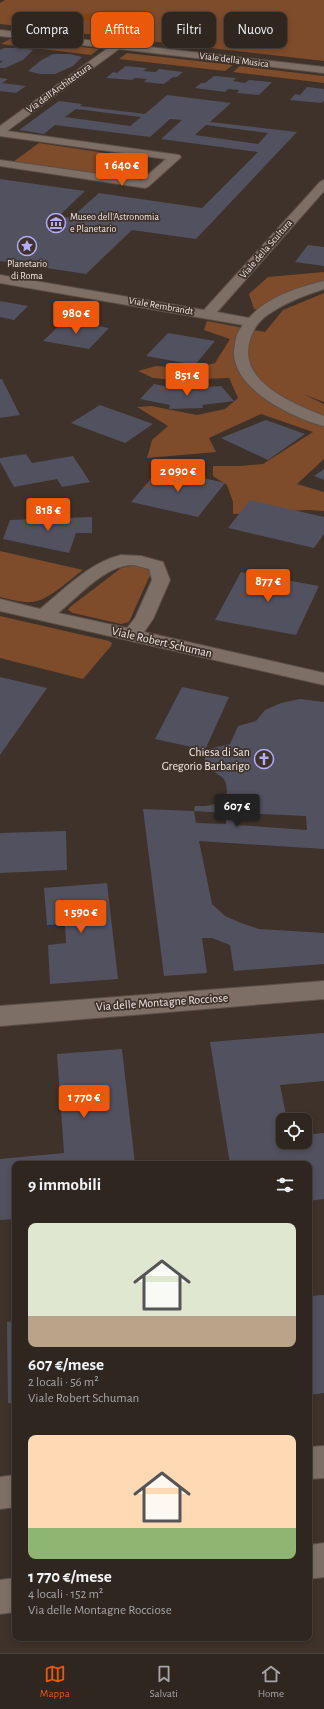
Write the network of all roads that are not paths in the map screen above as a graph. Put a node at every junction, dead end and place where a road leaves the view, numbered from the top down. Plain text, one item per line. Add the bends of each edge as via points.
1 (0, 33) edge
2 (91, 43) edge
3 (114, 48) edge
4 (134, 48) edge
5 (324, 70) edge
6 (0, 132) edge
7 (138, 152) junction
8 (0, 163) edge
9 (108, 178) junction
10 (324, 184) edge
11 (0, 279) edge
12 (324, 285) edge
13 (208, 314) junction
14 (250, 322) junction
15 (324, 421) edge
16 (0, 605) edge
17 (44, 615) junction
18 (132, 636) junction
19 (324, 679) edge
20 (324, 990) edge
21 (0, 1016) edge
22 (324, 1462) edge
23 (312, 1463) edge
24 (12, 1491) edge
25 (0, 1493) edge
26 (324, 1560) edge
27 (312, 1562) edge
28 (12, 1595) edge
29 (0, 1597) edge

1 - 2 street, Viale della Musica
3 - 6 street, Via dell'Architettura
4 - 5 street, Viale della Musica
6 - 7 street
7 - 9 street
7 - 9 street via 175,157 145,184
8 - 9 street
10 - 13 street, Viale della Scultura
11 - 13 street, Viale Rembrandt
12 - 14 street via 281,300 262,311
13 - 14 street, Viale Rembrandt
14 - 15 street via 241,340 239,354 246,374 281,402
16 - 17 street, Viale Robert Schuman
17 - 18 street, Viale Robert Schuman
17 - 18 street via 109,564 119,560 145,561 156,566 161,580 144,619
18 - 19 street, Viale Robert Schuman
20 - 21 street, Via delle Montagne Rocciose
22 - 23 street
24 - 25 street
26 - 27 street
28 - 29 street

